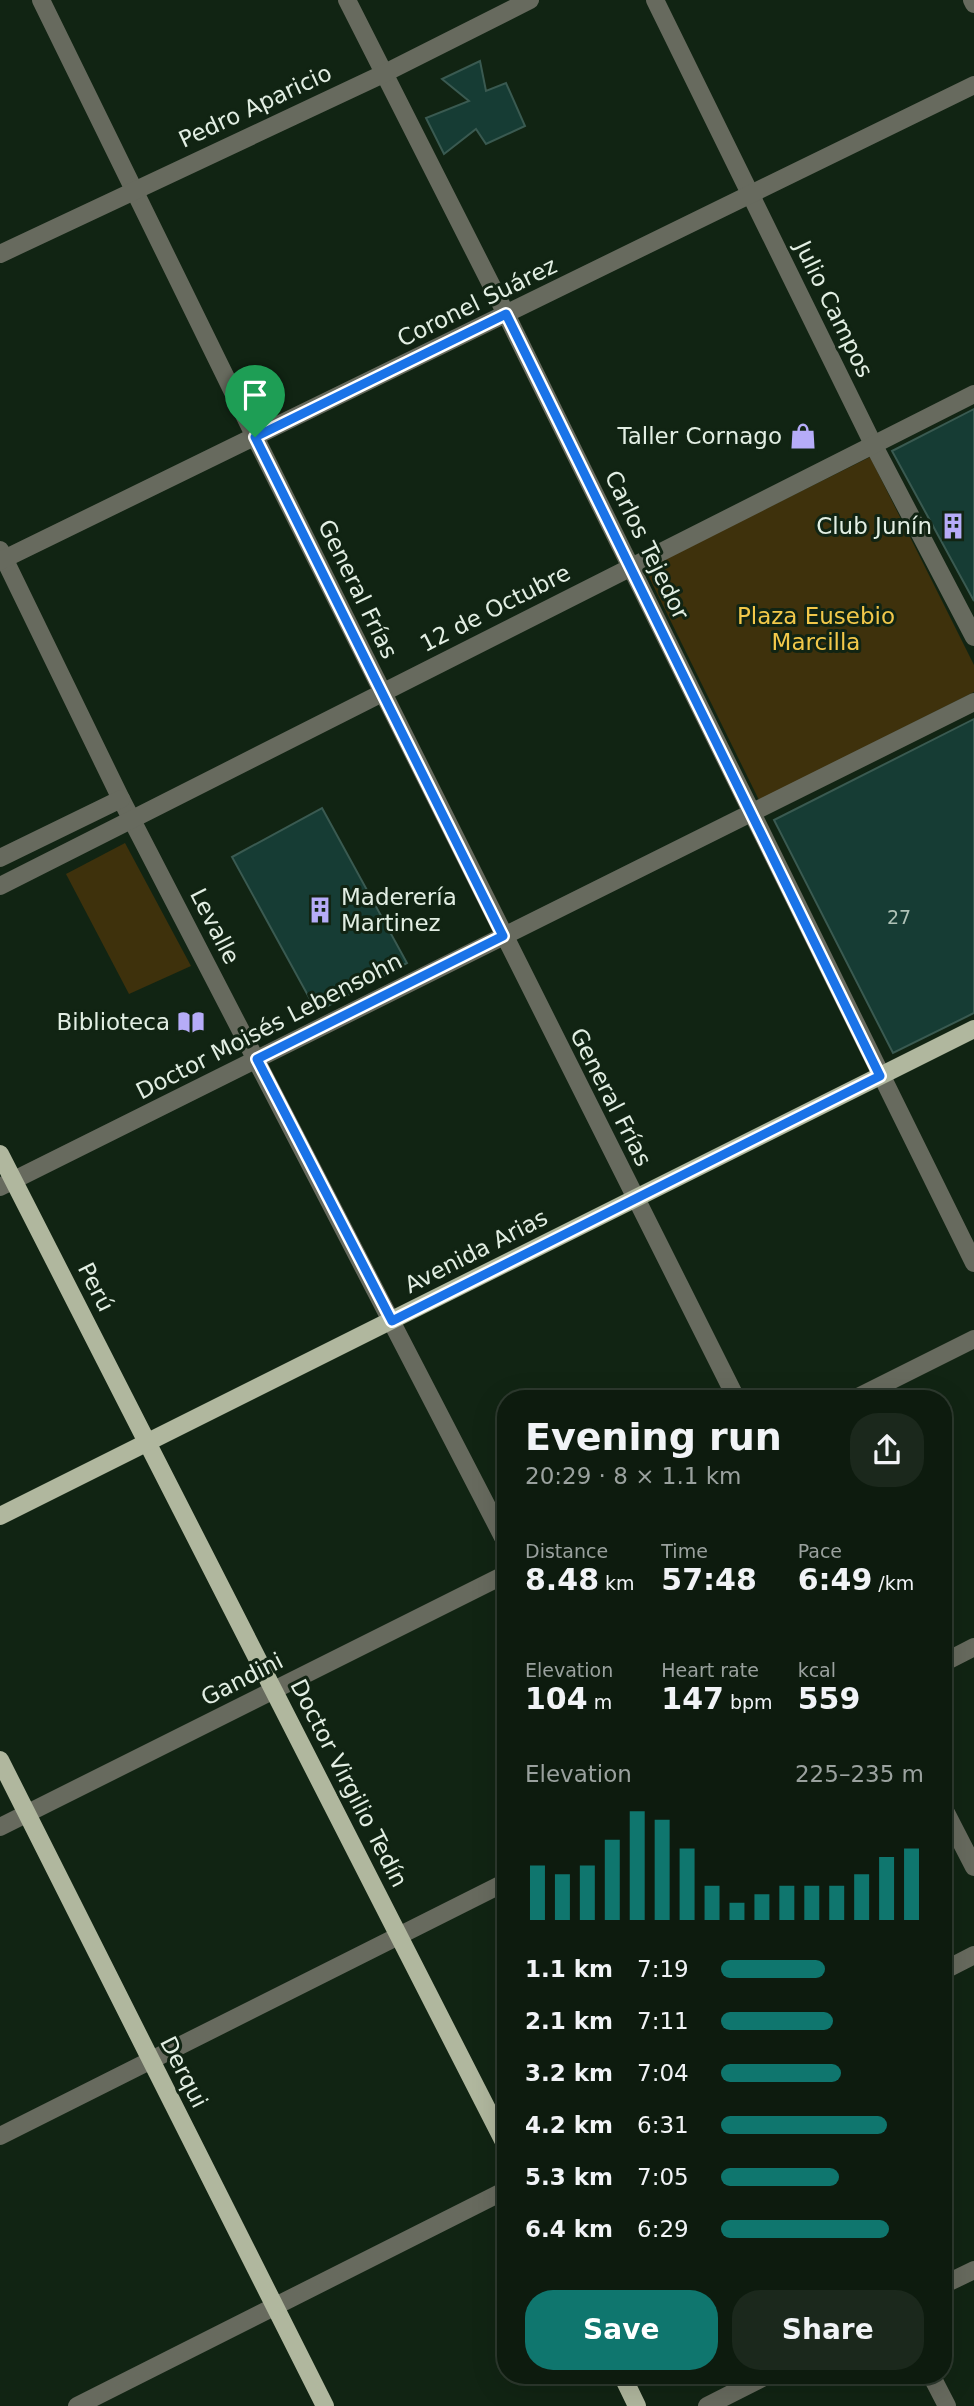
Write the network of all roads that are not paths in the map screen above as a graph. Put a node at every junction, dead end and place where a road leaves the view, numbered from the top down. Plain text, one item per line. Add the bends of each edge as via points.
1 (41, 0) edge
2 (346, 0) edge
3 (530, 0) edge
4 (654, 0) edge
5 (383, 74) junction
6 (974, 85) edge
7 (134, 190) junction
8 (751, 195) junction
9 (0, 254) edge
10 (506, 314) junction
11 (974, 394) edge
12 (255, 437) junction
13 (873, 444) junction
14 (1, 557) edge
15 (630, 567) junction
16 (974, 637) edge
17 (383, 693) junction
18 (974, 702) edge
19 (121, 799) junction
20 (750, 812) junction
21 (132, 820) junction
22 (0, 858) edge
23 (0, 886) edge
24 (503, 936) junction
25 (974, 1029) edge
26 (257, 1059) junction
27 (880, 1076) junction
28 (0, 1154) edge
29 (7, 1184) edge
30 (635, 1199) junction
31 (974, 1263) edge
32 (392, 1321) junction
33 (974, 1339) edge
34 (732, 1390) edge
35 (872, 1390) edge
36 (149, 1442) junction
37 (0, 1516) edge
38 (497, 1525) edge
39 (497, 1578) edge
40 (974, 1647) edge
41 (952, 1658) edge
42 (275, 1689) junction
43 (0, 1760) edge
44 (27, 1814) junction
45 (952, 1824) edge
46 (0, 1827) edge
47 (974, 1867) edge
48 (497, 1887) edge
49 (399, 1936) junction
50 (974, 1955) edge
51 (952, 1966) edge
52 (151, 2060) junction
53 (497, 2128) edge
54 (0, 2136) edge
55 (497, 2195) edge
56 (974, 2270) edge
57 (952, 2281) edge
58 (275, 2306) junction
59 (626, 2384) edge
60 (750, 2384) edge
61 (936, 2384) edge
62 (96, 2402) edge
63 (77, 2406) edge
64 (325, 2406) edge
65 (637, 2406) edge
66 (707, 2406) edge
67 (947, 2406) edge

1 - 7 street, General Frías
2 - 5 street, Carlos Tejedor
3 - 5 street, Pedro Aparicio
4 - 8 street, Julio Campos
5 - 7 street, Pedro Aparicio
5 - 10 street, Carlos Tejedor
6 - 8 street, Coronel Suárez
7 - 9 street, Pedro Aparicio
7 - 12 street, General Frías
8 - 10 street, Coronel Suárez
8 - 13 street, Julio Campos
10 - 12 street, Coronel Suárez
10 - 15 street, Carlos Tejedor
11 - 13 street, 12 de Octubre
12 - 14 street, Coronel Suárez
12 - 17 street, General Frías
13 - 15 street, 12 de Octubre
13 - 16 street, Julio Campos
14 - 19 street, Levalle
15 - 17 street, 12 de Octubre
15 - 20 street, Carlos Tejedor
17 - 21 street, 12 de Octubre
17 - 24 street, General Frías
18 - 20 street, Doctor Moisés Lebensohn
19 - 21 street, Levalle
19 - 22 street
20 - 24 street, Doctor Moisés Lebensohn
20 - 27 street, Carlos Tejedor
21 - 23 street, 12 de Octubre
21 - 26 street, Levalle
24 - 26 street, Doctor Moisés Lebensohn
24 - 30 street, General Frías
25 - 27 main road, Avenida Arias
26 - 29 street, Doctor Moisés Lebensohn
26 - 32 street, Levalle
27 - 30 main road, Avenida Arias
27 - 31 street, Carlos Tejedor
28 - 29 main road, Perú
29 - 36 main road, Perú
30 - 32 main road, Avenida Arias
30 - 34 street, General Frías
32 - 36 main road, Avenida Arias
32 - 38 street, Levalle
33 - 35 street
36 - 37 main road, Avenida Arias
36 - 42 main road, Doctor Virgilio Tedín
39 - 42 street, Gandini
40 - 41 street
42 - 44 street, Gandini
42 - 49 main road, Doctor Virgilio Tedín
43 - 44 main road, Derqui
44 - 46 street, Gandini
44 - 52 main road, Derqui
45 - 47 street
48 - 49 street
49 - 52 street
49 - 53 main road, Doctor Virgilio Tedín
50 - 51 street
52 - 54 street
52 - 58 main road, Derqui
55 - 58 street
56 - 57 street
58 - 62 street
58 - 64 main road, Derqui
59 - 65 main road
60 - 66 street
61 - 67 street
62 - 63 street

